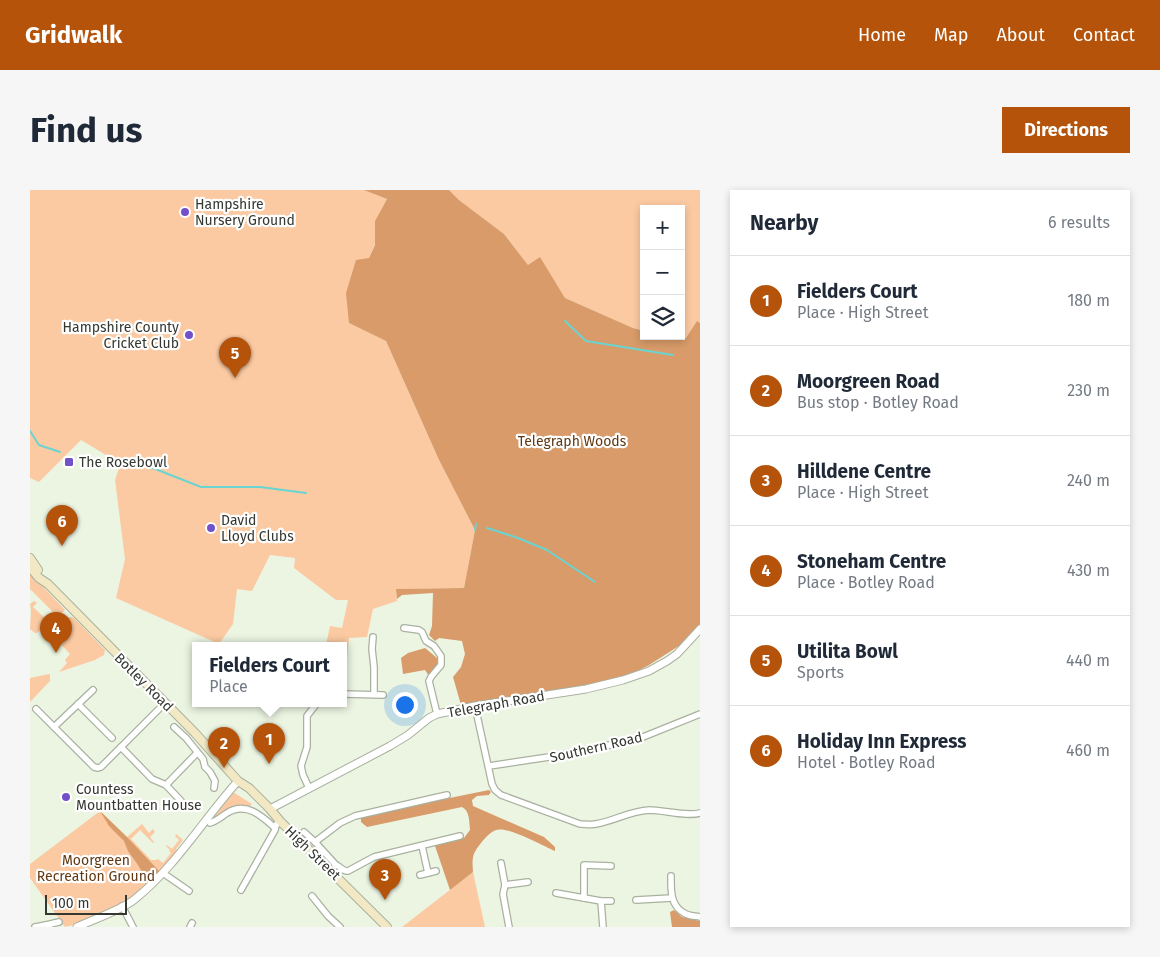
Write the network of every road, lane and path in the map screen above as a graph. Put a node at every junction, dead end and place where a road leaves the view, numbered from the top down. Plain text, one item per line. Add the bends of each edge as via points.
1 (30, 558) edge
2 (30, 567) edge
3 (48, 584) junction
4 (404, 628) dead end
5 (700, 629) edge
6 (372, 637) dead end
7 (92, 690) dead end
8 (347, 694) edge
9 (374, 694) junction
10 (383, 695) dead end
11 (165, 703) junction
12 (78, 704) junction
13 (475, 706) junction
14 (314, 707) edge
15 (36, 709) dead end
16 (437, 714) junction
17 (700, 714) edge
18 (54, 727) junction
19 (174, 727) dead end
20 (112, 738) dead end
21 (121, 747) junction
22 (197, 753) junction
23 (489, 766) junction
24 (238, 781) junction
25 (166, 785) junction
26 (214, 788) dead end
27 (309, 788) junction
28 (446, 795) dead end
29 (181, 800) dead end
30 (270, 809) junction
31 (700, 813) edge
32 (210, 823) dead end
33 (278, 824) junction
34 (304, 832) dead end
35 (460, 836) dead end
36 (315, 842) junction
37 (422, 846) junction
38 (501, 862) dead end
39 (611, 866) dead end
40 (333, 867) junction
41 (436, 871) dead end
42 (163, 873) junction
43 (428, 873) junction
44 (420, 875) dead end
45 (671, 876) dead end
46 (528, 882) dead end
47 (505, 885) junction
48 (189, 890) dead end
49 (241, 890) dead end
50 (556, 893) dead end
51 (312, 896) dead end
52 (584, 898) junction
53 (672, 898) junction
54 (636, 900) dead end
55 (601, 901) junction
56 (611, 901) dead end
57 (122, 906) junction
58 (700, 917) edge
59 (59, 922) dead end
60 (48, 926) edge
61 (35, 927) edge
62 (77, 927) edge
63 (133, 927) edge
64 (340, 927) edge
65 (387, 927) edge
66 (509, 927) edge
67 (603, 927) edge

1 - 3 main road, Botley Road
2 - 3 main road, Botley Road
3 - 11 main road, Botley Road
4 - 16 street via 422,632 440,656 441,666 429,681
5 - 13 street, Telegraph Road via 677,654 639,675 586,688
6 - 9 street
7 - 12 street
8 - 9 street
9 - 10 street
11 - 21 street
11 - 24 main road, Botley Road
12 - 18 street
12 - 20 street
13 - 16 street, Telegraph Road
13 - 23 street
14 - 27 street via 307,716 307,747 301,766
15 - 18 street
16 - 27 street, Telegraph Road via 390,746
17 - 23 street, Southern Road via 625,742
18 - 21 street via 94,767 101,767
19 - 22 street
21 - 25 street via 152,779
22 - 25 street
22 - 26 street via 210,772
23 - 31 street via 492,784 498,793 580,824 596,824 643,811
24 - 30 main road, High Street
24 - 42 street
25 - 29 street
27 - 30 street, Telegraph Road
28 - 36 street via 351,817
30 - 33 main road, High Street
32 - 33 street via 241,808
33 - 40 main road, High Street
33 - 49 street
34 - 36 street
35 - 37 street
36 - 40 street
37 - 40 street via 374,857 348,871
37 - 43 street
38 - 47 street
39 - 52 street via 584,865
40 - 65 main road, High Street
41 - 43 street
42 - 48 street
42 - 57 street via 134,900
43 - 44 street
45 - 53 street
46 - 47 street
47 - 66 street via 503,894
50 - 52 street
51 - 64 street via 327,918
52 - 55 street
53 - 54 street
53 - 58 street via 684,914
55 - 56 street
55 - 67 street
57 - 62 street
57 - 63 street
59 - 60 street
60 - 61 street

